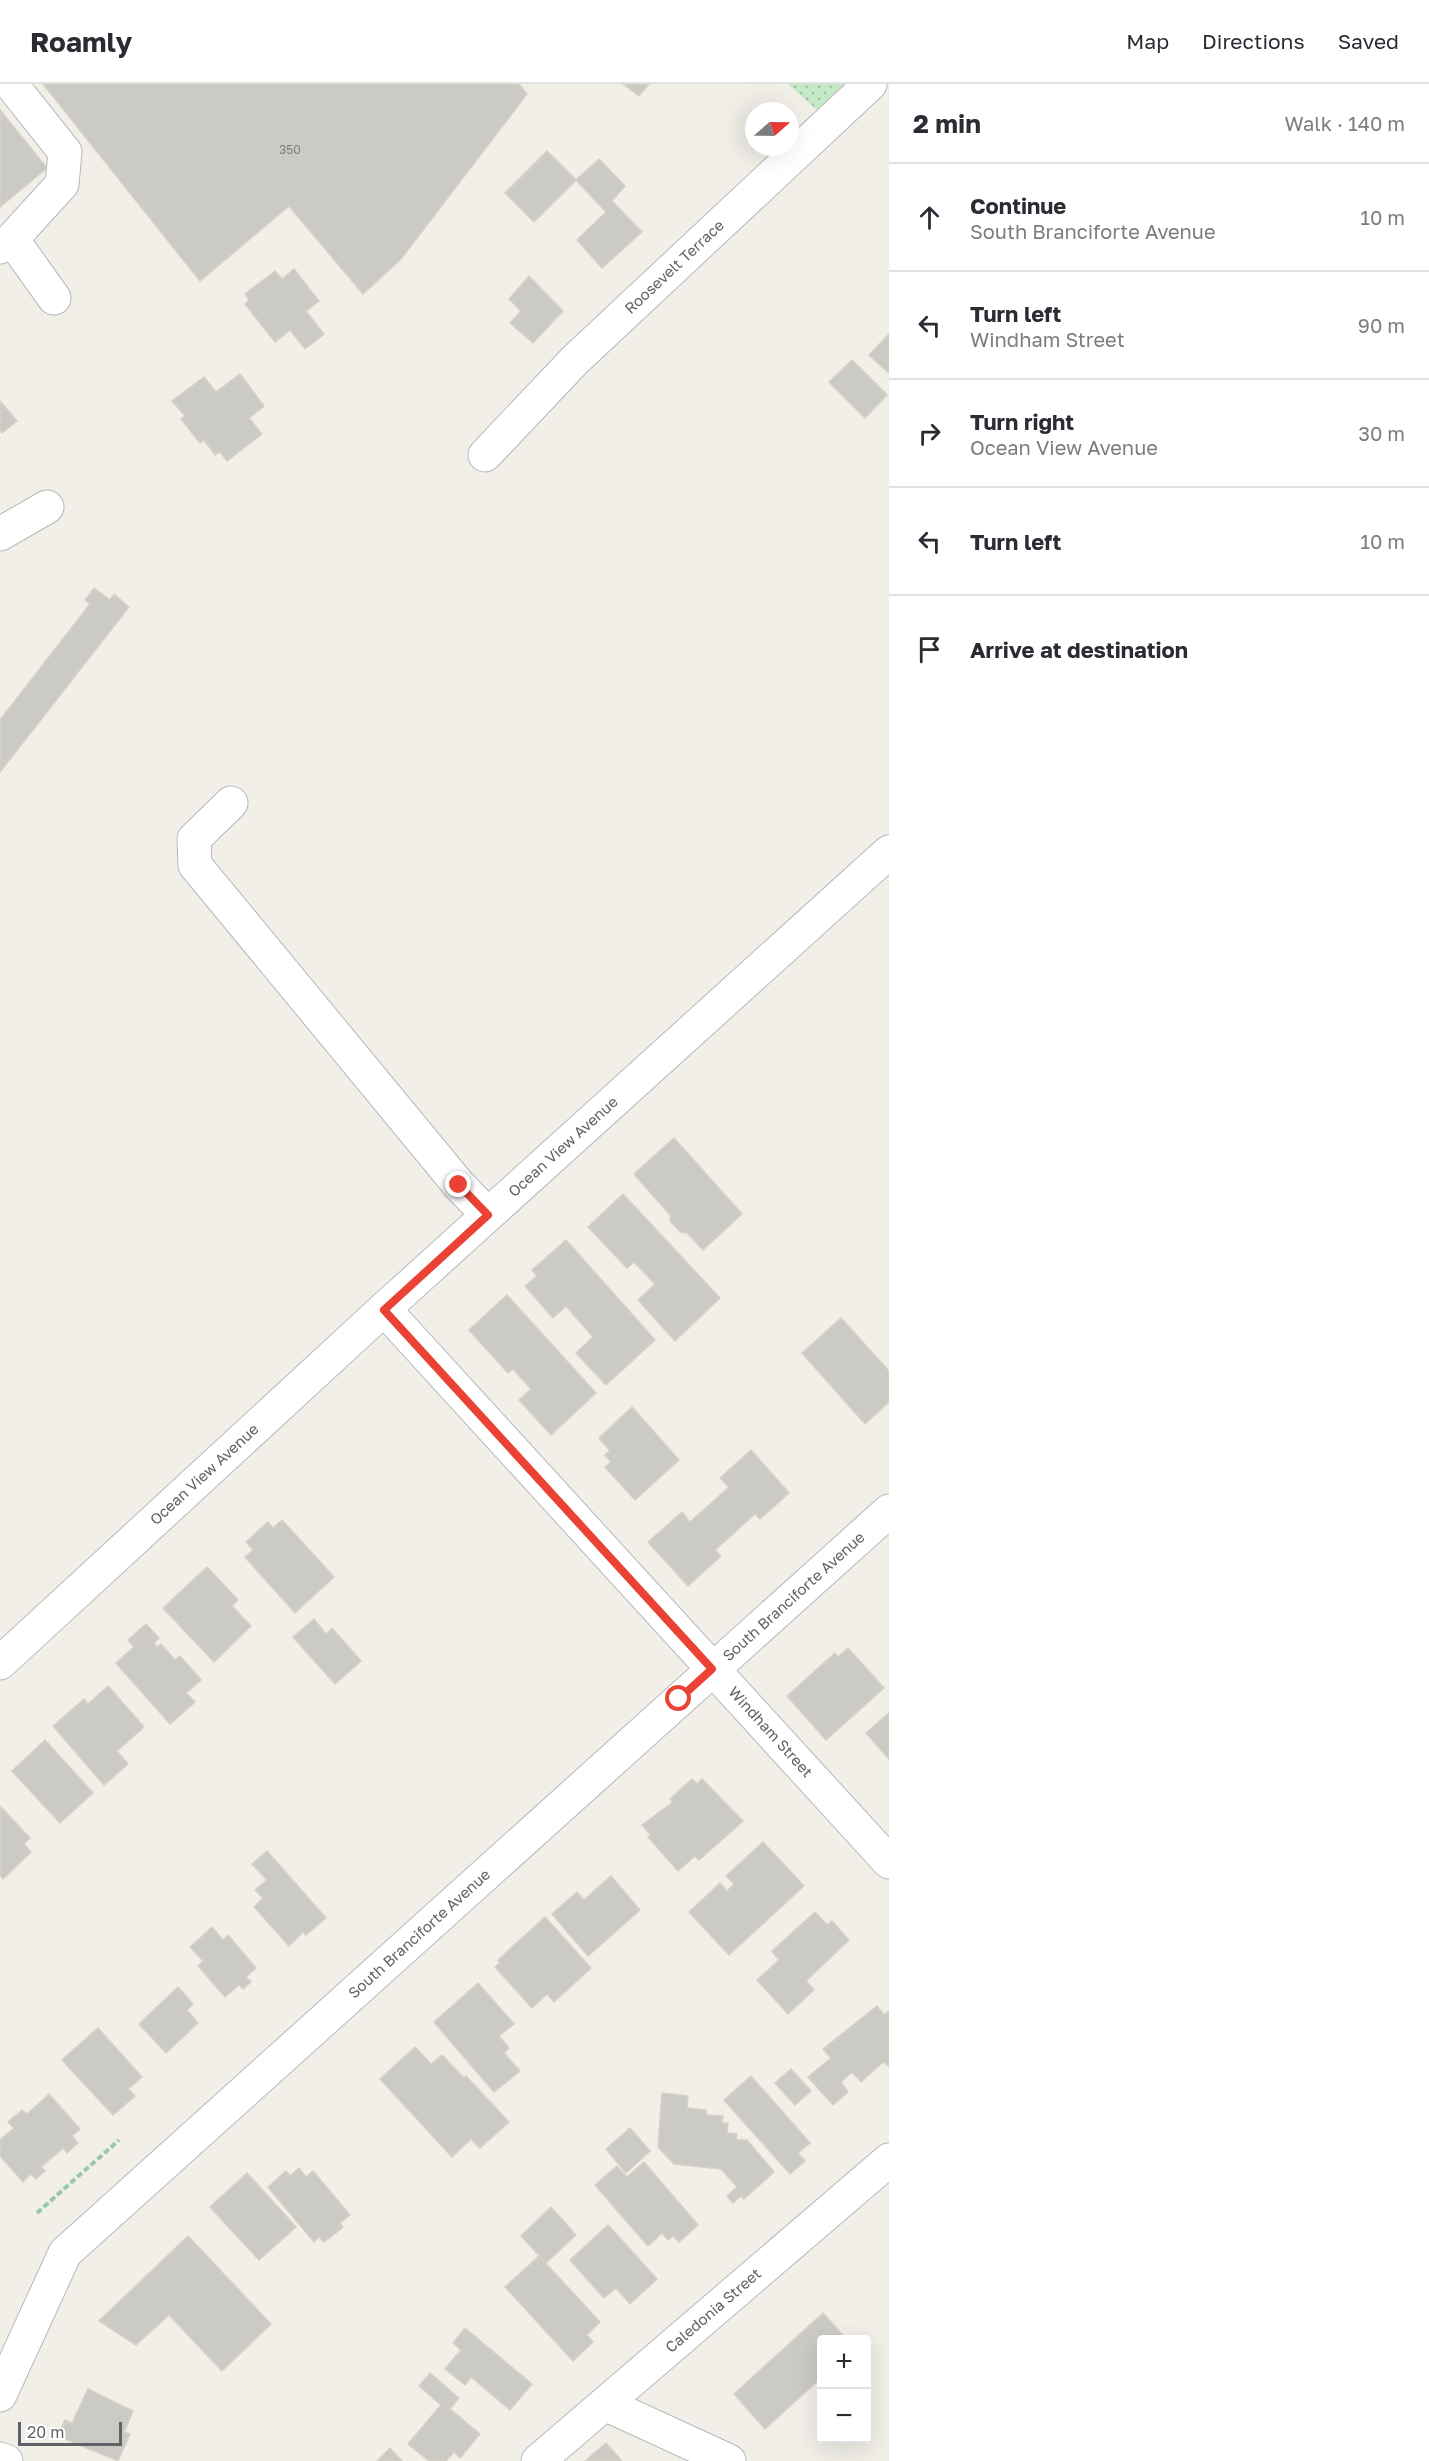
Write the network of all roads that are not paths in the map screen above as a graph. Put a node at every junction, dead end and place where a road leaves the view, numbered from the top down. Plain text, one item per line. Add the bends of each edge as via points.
1 (11, 84) edge
2 (870, 84) edge
3 (6, 243) edge
4 (54, 298) dead end
5 (485, 455) dead end
6 (47, 507) dead end
7 (0, 534) edge
8 (231, 803) dead end
9 (889, 852) edge
10 (488, 1215) junction
11 (384, 1310) junction
12 (889, 1511) edge
13 (0, 1663) edge
14 (712, 1669) junction
15 (889, 1862) edge
16 (889, 2160) edge
17 (0, 2395) edge
18 (605, 2404) junction
19 (0, 2459) edge
20 (6, 2461) edge
21 (538, 2461) edge
22 (729, 2461) edge

1 - 3 street via 65,152 62,184
2 - 5 street, Roosevelt Terrace via 583,352
3 - 4 street
6 - 7 street
8 - 10 street via 194,839 195,865
9 - 10 street, Ocean View Avenue
10 - 11 street, Ocean View Avenue
11 - 13 street, Ocean View Avenue
11 - 14 street, Windham Street
12 - 14 street, South Branciforte Avenue
14 - 15 street, Windham Street
14 - 17 street, South Branciforte Avenue via 65,2253
16 - 18 street, Caledonia Street
18 - 21 street, Caledonia Street
18 - 22 street
19 - 20 street

